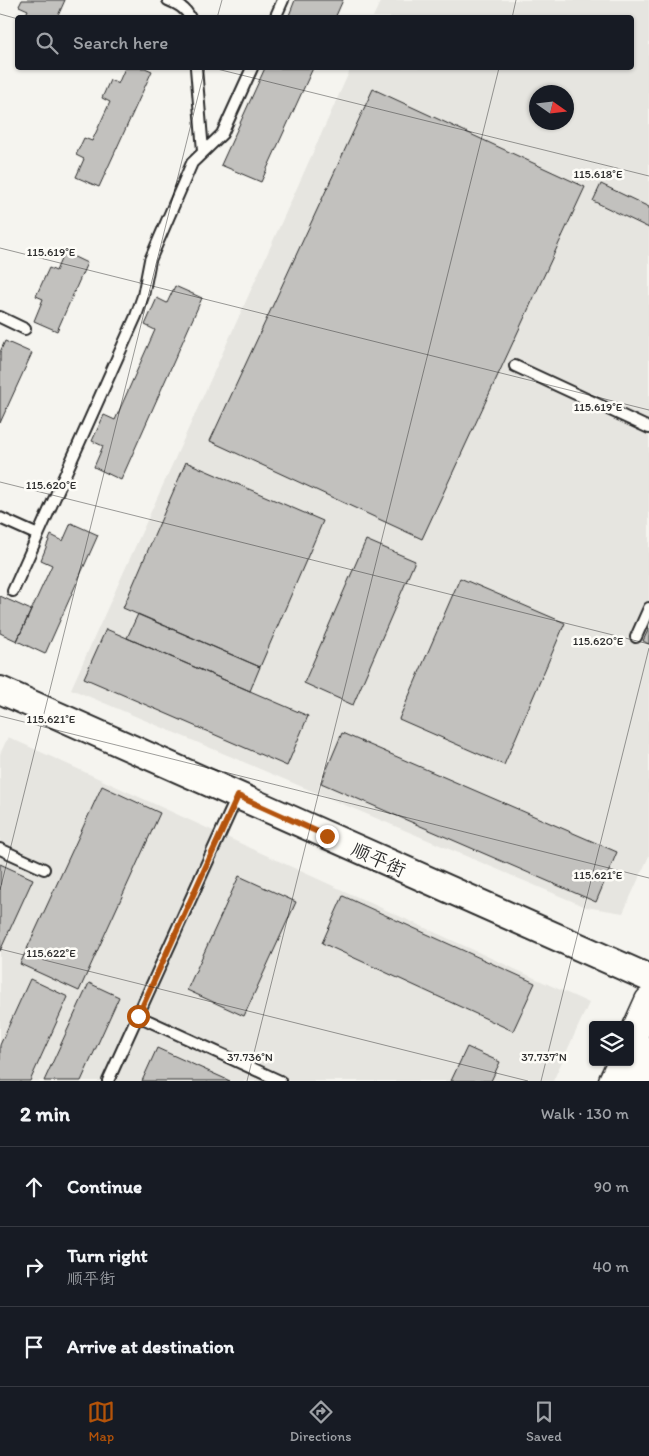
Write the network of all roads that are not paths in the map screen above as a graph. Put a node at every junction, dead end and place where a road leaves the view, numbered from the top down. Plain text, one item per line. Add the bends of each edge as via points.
1 (168, 0) edge
2 (283, 0) edge
3 (189, 15) edge
4 (276, 15) edge
5 (196, 70) edge
6 (251, 70) edge
7 (203, 152) junction
8 (0, 317) edge
9 (24, 329) dead end
10 (515, 366) dead end
11 (649, 428) edge
12 (0, 518) edge
13 (38, 535) junction
14 (12, 591) dead end
15 (649, 608) edge
16 (636, 637) dead end
17 (0, 690) edge
18 (238, 796) junction
19 (0, 849) edge
20 (44, 869) dead end
21 (649, 978) edge
22 (649, 1001) edge
23 (138, 1016) junction
24 (634, 1034) edge
25 (649, 1051) edge
26 (620, 1066) edge
27 (108, 1081) edge
28 (280, 1081) edge
29 (614, 1081) edge
30 (636, 1081) edge

1 - 3 lane
2 - 4 lane
5 - 7 lane
6 - 7 lane via 222,134
7 - 13 lane via 192,163 150,260 136,316
8 - 9 lane
10 - 11 lane
12 - 13 lane
13 - 14 lane
15 - 16 lane
17 - 18 street, 顺平街
18 - 21 street, 顺平街
18 - 23 lane
19 - 20 lane
22 - 24 main road
23 - 27 lane
23 - 28 lane
25 - 30 main road
26 - 29 main road

